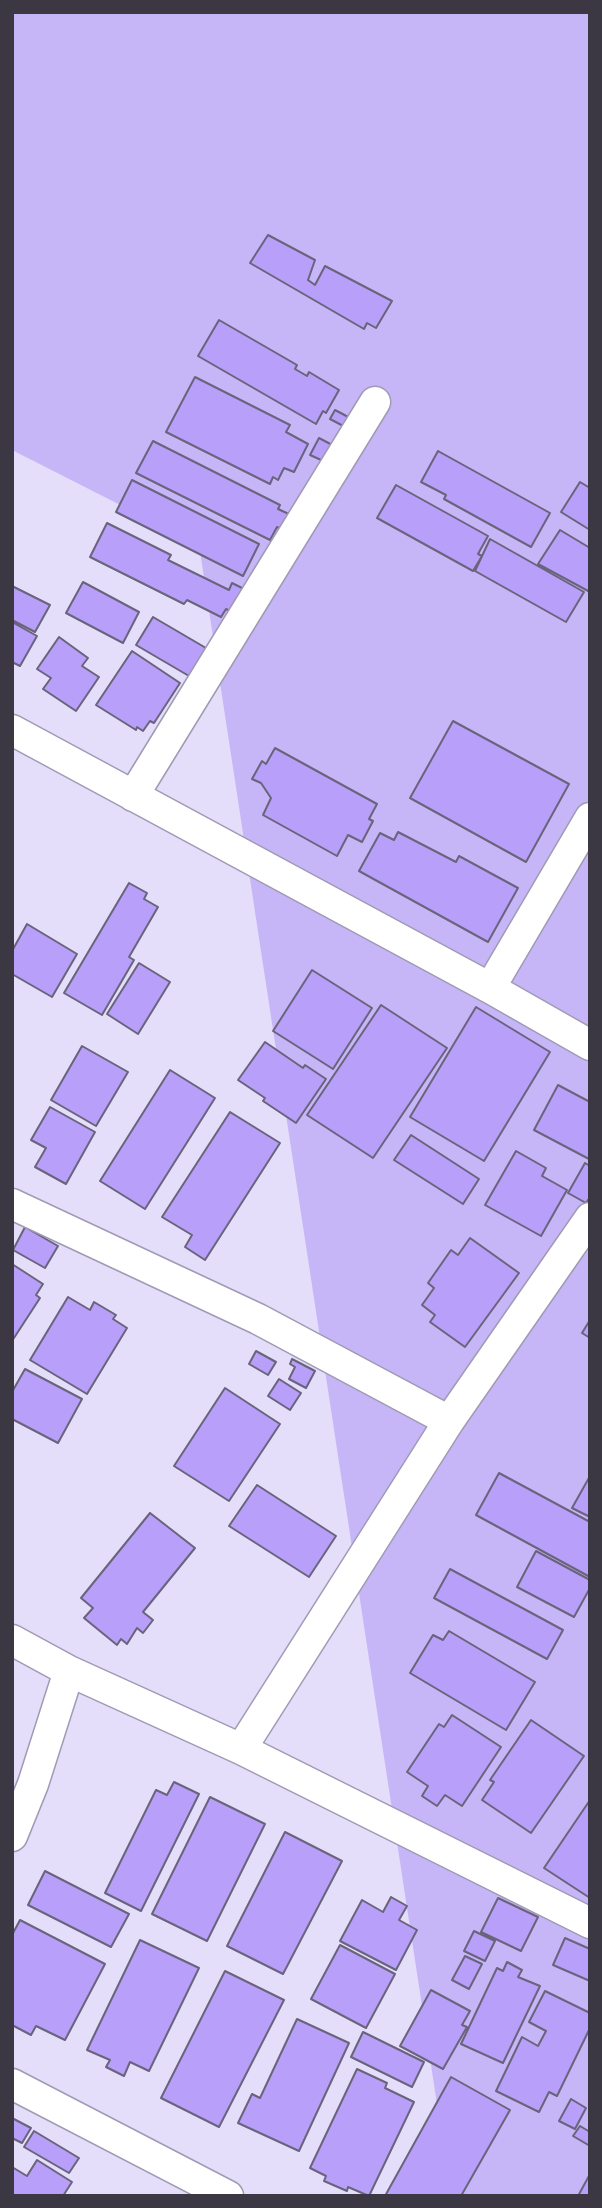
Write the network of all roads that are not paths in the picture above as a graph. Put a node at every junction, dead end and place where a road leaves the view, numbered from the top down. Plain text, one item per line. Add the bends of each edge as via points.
1 (375, 402) dead end
2 (12, 730) edge
3 (133, 796) junction
4 (590, 818) edge
5 (490, 988) junction
6 (590, 1045) edge
7 (12, 1204) edge
8 (590, 1218) edge
9 (449, 1421) junction
10 (12, 1640) edge
11 (69, 1671) junction
12 (241, 1749) junction
13 (12, 1836) edge
14 (590, 1923) edge
15 (12, 2084) edge
16 (228, 2196) edge

1 - 3 street
2 - 3 street
3 - 5 street
4 - 5 street
5 - 6 street
7 - 9 street via 258,1319
8 - 9 street
9 - 12 street
10 - 11 street
11 - 12 street
11 - 13 street
12 - 14 street
15 - 16 street

